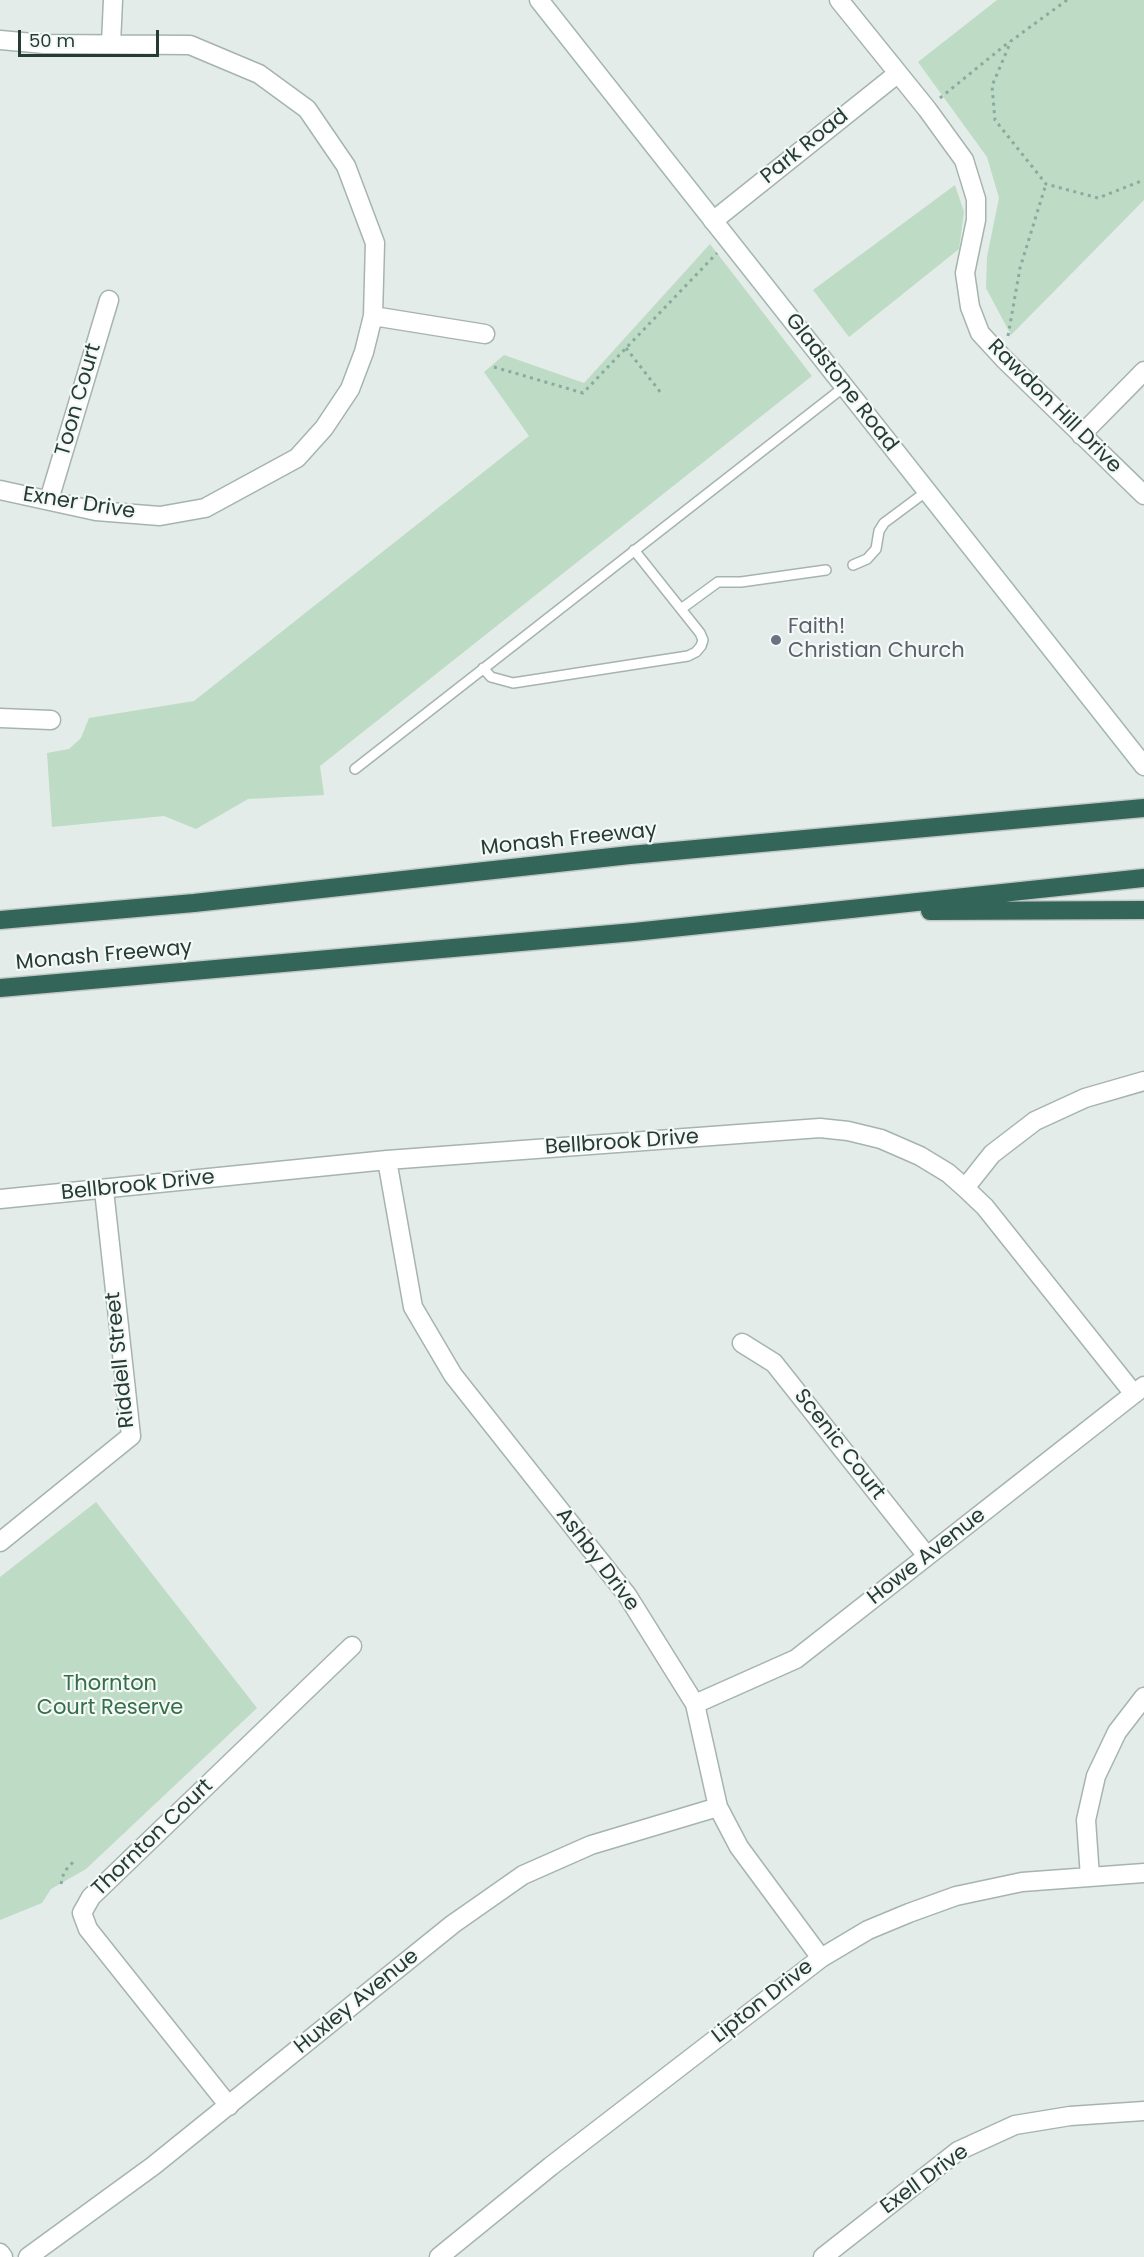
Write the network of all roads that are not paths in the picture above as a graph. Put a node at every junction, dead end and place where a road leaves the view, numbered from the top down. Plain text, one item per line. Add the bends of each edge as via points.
1 (113, 0) edge
2 (539, 0) edge
3 (839, 0) edge
4 (0, 40) edge
5 (111, 44) junction
6 (897, 74) junction
7 (713, 221) junction
8 (109, 300) dead end
9 (373, 316) junction
10 (485, 334) dead end
11 (1144, 370) edge
12 (844, 387) junction
13 (1081, 435) junction
14 (0, 490) edge
15 (927, 491) junction
16 (1144, 495) edge
17 (50, 500) junction
18 (634, 550) junction
19 (853, 565) dead end
20 (826, 570) dead end
21 (681, 609) junction
22 (483, 668) junction
23 (0, 718) edge
24 (51, 720) dead end
25 (1144, 766) edge
26 (355, 769) dead end
27 (1144, 806) edge
28 (1144, 878) edge
29 (841, 910) junction
30 (1144, 910) edge
31 (0, 920) edge
32 (0, 988) edge
33 (1144, 1081) edge
34 (387, 1160) junction
35 (965, 1188) junction
36 (104, 1190) junction
37 (0, 1199) edge
38 (742, 1342) dead end
39 (1139, 1390) edge
40 (0, 1542) edge
41 (927, 1556) junction
42 (351, 1647) dead end
43 (1144, 1697) edge
44 (695, 1704) junction
45 (718, 1807) junction
46 (1144, 1873) edge
47 (1090, 1877) junction
48 (821, 1958) junction
49 (229, 2106) junction
50 (1144, 2111) edge
51 (0, 2253) edge
52 (3, 2257) edge
53 (28, 2257) edge
54 (439, 2257) edge
55 (824, 2257) edge

1 - 5 street
2 - 7 street, Gladstone Road
3 - 6 street, Rawdon Hill Drive
4 - 5 street, Exner Drive
5 - 9 street, Exner Drive via 190,45 259,74 307,109 346,166 375,243
6 - 7 street, Park Road
6 - 13 street, Rawdon Hill Drive via 927,109 970,174 976,220 965,273 970,307 980,333
7 - 12 street, Gladstone Road
8 - 17 street, Toon Court
9 - 10 street
9 - 17 street, Exner Drive via 350,389 324,428 297,458 205,508 160,516 96,511
11 - 13 street
12 - 15 street, Gladstone Road
12 - 18 lane
13 - 16 street, Rawdon Hill Drive
14 - 17 street, Exner Drive
15 - 19 lane via 884,524 876,549 867,559
15 - 25 street, Gladstone Road
18 - 21 lane
18 - 22 lane
20 - 21 lane via 718,582
21 - 22 lane via 703,640 688,656 513,683 491,677
22 - 26 lane
23 - 24 street
27 - 31 highway, Monash Freeway
28 - 29 highway, Monash Freeway
29 - 30 highway
29 - 32 highway, Monash Freeway
33 - 35 street via 1085,1098 1035,1121 992,1154
34 - 35 street, Bellbrook Drive via 820,1128 880,1138 920,1156
34 - 36 street, Bellbrook Drive
34 - 44 street, Ashby Drive via 413,1307 453,1375 627,1595
35 - 39 street, Bellbrook Drive
36 - 37 street, Bellbrook Drive
36 - 40 street, Riddell Street via 131,1436
38 - 41 street, Scenic Court via 774,1363
39 - 41 street, Howe Avenue
41 - 44 street, Howe Avenue via 796,1659
42 - 49 street, Thornton Court via 91,1897 82,1913 88,1929
43 - 47 street via 1117,1732 1096,1776 1086,1820
44 - 45 street, Ashby Drive
45 - 48 street, Ashby Drive via 739,1847
45 - 49 street, Huxley Avenue via 591,1845 523,1875 453,1924
46 - 47 street, Lipton Drive
47 - 48 street, Lipton Drive via 1022,1882 956,1896 868,1930
48 - 54 street, Lipton Drive
49 - 53 street, Huxley Avenue
50 - 55 street, Exell Drive via 1015,2125 958,2151
51 - 52 street

